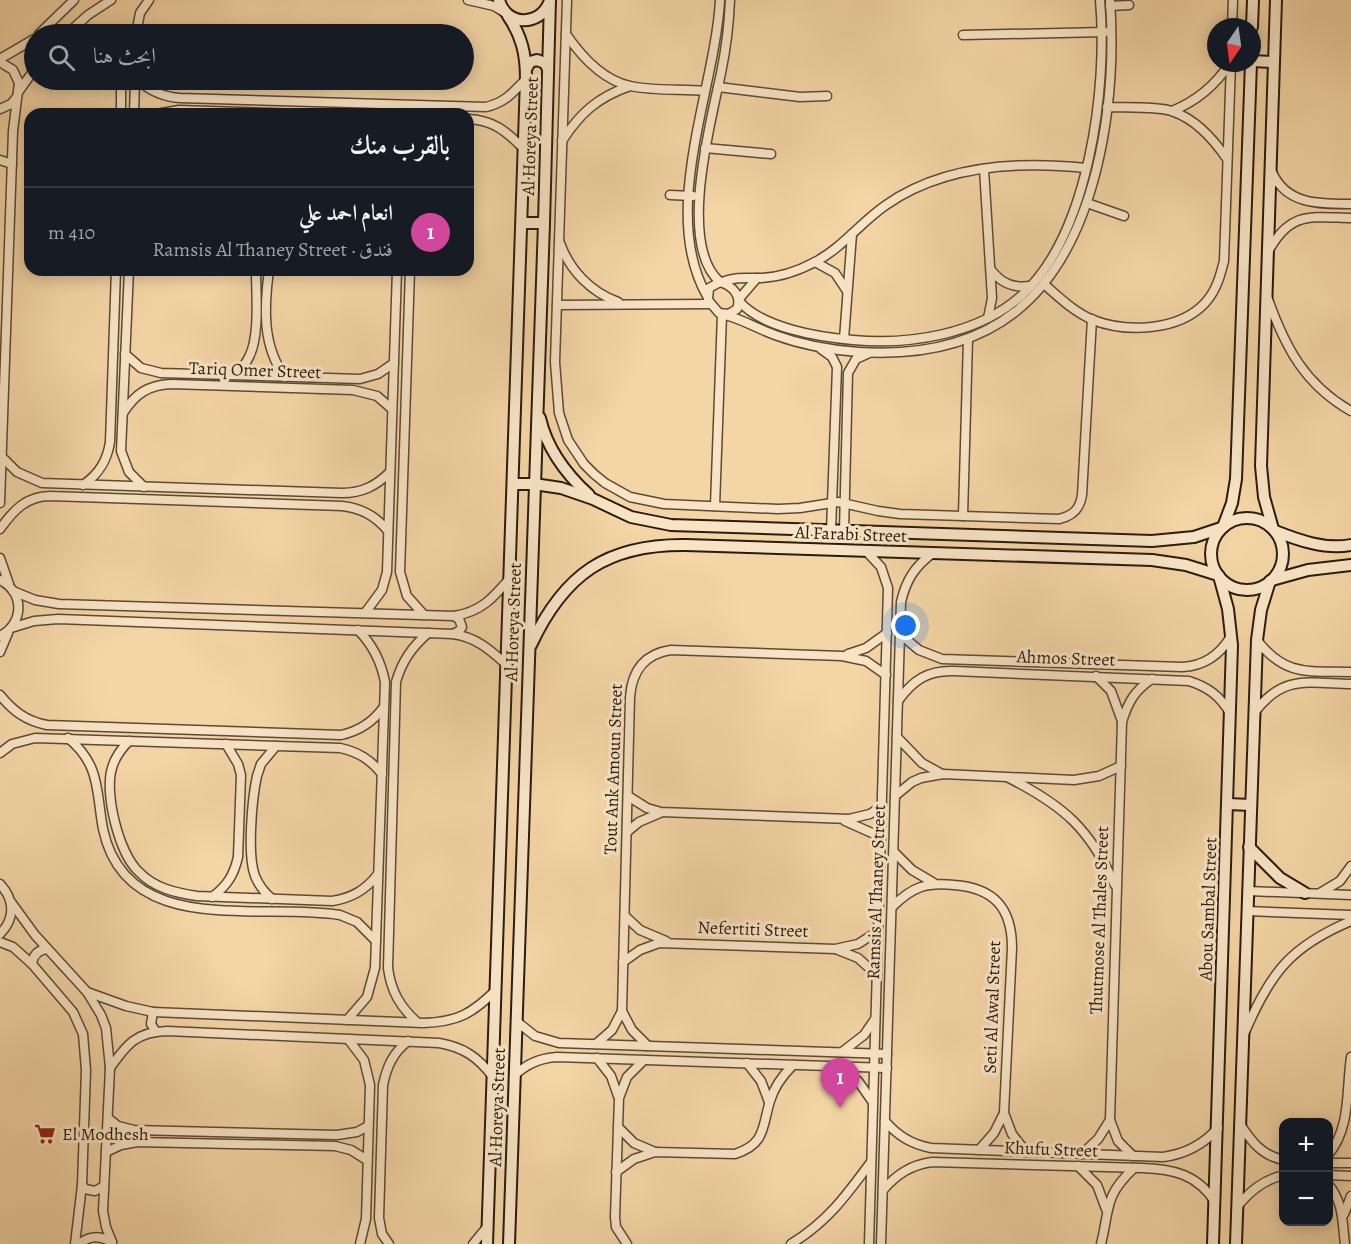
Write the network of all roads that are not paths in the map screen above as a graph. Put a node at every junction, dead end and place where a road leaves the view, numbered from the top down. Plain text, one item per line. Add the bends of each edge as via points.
1 (74, 0) edge
2 (111, 0) edge
3 (149, 0) edge
4 (468, 0) edge
5 (499, 0) edge
6 (550, 0) edge
7 (567, 0) edge
8 (720, 0) edge
9 (730, 0) edge
10 (1100, 0) edge
11 (1233, 0) edge
12 (1253, 0) edge
13 (1276, 0) edge
14 (1110, 3) edge
15 (1129, 5) dead end
16 (507, 14) junction
17 (1232, 18) edge
18 (1252, 18) edge
19 (49, 24) edge
20 (79, 24) edge
21 (138, 24) edge
22 (1101, 32) junction
23 (1111, 32) junction
24 (566, 34) junction
25 (963, 35) dead end
26 (24, 45) edge
27 (0, 61) edge
28 (1261, 62) edge
29 (1274, 62) junction
30 (548, 69) junction
31 (1224, 72) edge
32 (1230, 72) edge
33 (1251, 72) edge
34 (526, 74) junction
35 (24, 85) edge
36 (630, 86) junction
37 (718, 87) junction
38 (122, 90) edge
39 (135, 90) edge
40 (151, 90) edge
41 (705, 91) junction
42 (18, 94) junction
43 (827, 96) dead end
44 (172, 97) junction
45 (346, 103) junction
46 (474, 107) junction
47 (1107, 107) junction
48 (121, 108) edge
49 (134, 108) edge
50 (170, 108) edge
51 (346, 108) edge
52 (0, 109) edge
53 (1172, 111) junction
54 (474, 116) edge
55 (474, 119) edge
56 (561, 142) junction
57 (524, 148) junction
58 (705, 148) junction
59 (771, 154) dead end
60 (1227, 159) junction
61 (0, 160) edge
62 (12, 164) junction
63 (1270, 167) junction
64 (1086, 168) junction
65 (984, 169) junction
66 (670, 195) dead end
67 (689, 196) junction
68 (700, 196) junction
69 (1087, 203) junction
70 (1351, 204) edge
71 (1124, 216) dead end
72 (1351, 218) edge
73 (522, 223) junction
74 (544, 224) junction
75 (852, 234) junction
76 (558, 239) junction
77 (1059, 243) junction
78 (1068, 248) junction
79 (1268, 253) junction
80 (815, 262) junction
81 (991, 271) junction
82 (116, 276) edge
83 (129, 276) edge
84 (262, 276) edge
85 (262, 276) edge
86 (397, 276) edge
87 (410, 276) edge
88 (757, 278) junction
89 (721, 282) junction
90 (1045, 285) junction
91 (115, 286) junction
92 (128, 286) junction
93 (1030, 286) junction
94 (848, 291) junction
95 (1267, 294) junction
96 (709, 300) junction
97 (739, 300) junction
98 (624, 304) junction
99 (556, 305) junction
100 (396, 312) junction
101 (409, 313) junction
102 (723, 314) junction
103 (988, 318) junction
104 (1092, 319) junction
105 (255, 336) junction
106 (267, 336) junction
107 (844, 339) junction
108 (968, 339) junction
109 (909, 340) junction
110 (812, 345) junction
111 (910, 351) junction
112 (874, 352) junction
113 (125, 354) junction
114 (394, 363) junction
115 (837, 368) junction
116 (850, 368) junction
117 (161, 373) junction
118 (234, 375) junction
119 (285, 377) junction
120 (354, 379) junction
121 (161, 384) junction
122 (353, 390) junction
123 (537, 402) junction
124 (392, 409) junction
125 (1351, 411) edge
126 (123, 413) junction
127 (835, 434) junction
128 (846, 434) junction
129 (110, 442) junction
130 (121, 442) junction
131 (2, 457) junction
132 (390, 472) junction
133 (51, 483) junction
134 (513, 484) junction
135 (534, 484) junction
136 (83, 485) junction
137 (144, 487) junction
138 (229, 490) junction
139 (342, 494) junction
140 (50, 496) junction
141 (594, 499) junction
142 (229, 502) junction
143 (0, 503) edge
144 (832, 503) junction
145 (845, 503) junction
146 (342, 506) junction
147 (715, 507) junction
148 (963, 516) junction
149 (698, 526) junction
150 (1222, 528) junction
151 (0, 529) edge
152 (1274, 530) junction
153 (388, 531) junction
154 (831, 531) junction
155 (844, 531) junction
156 (1000, 536) junction
157 (698, 545) junction
158 (1351, 545) edge
159 (866, 551) junction
160 (933, 553) junction
161 (1000, 555) junction
162 (0, 558) edge
163 (1351, 565) edge
164 (387, 572) junction
165 (400, 572) junction
166 (1218, 575) junction
167 (510, 578) junction
168 (0, 580) edge
169 (1271, 581) junction
170 (12, 589) junction
171 (888, 602) junction
172 (901, 602) junction
173 (67, 604) junction
174 (195, 608) junction
175 (365, 613) junction
176 (424, 615) junction
177 (454, 616) junction
178 (67, 619) junction
179 (195, 624) junction
180 (10, 629) junction
181 (358, 630) junction
182 (428, 633) junction
183 (887, 633) junction
184 (453, 634) junction
185 (900, 634) junction
186 (1232, 635) junction
187 (0, 636) edge
188 (1257, 640) junction
189 (528, 651) junction
190 (0, 652) edge
191 (842, 656) junction
192 (1029, 662) junction
193 (507, 665) junction
194 (1351, 672) edge
195 (1029, 674) junction
196 (886, 675) junction
197 (1096, 676) junction
198 (1152, 679) junction
199 (385, 682) junction
200 (396, 682) junction
201 (1351, 684) edge
202 (0, 694) edge
203 (898, 701) junction
204 (506, 706) junction
205 (526, 707) junction
206 (384, 708) junction
207 (1254, 713) junction
208 (1230, 714) junction
209 (1122, 722) junction
210 (47, 725) junction
211 (206, 731) junction
212 (341, 735) junction
213 (897, 736) junction
214 (47, 738) junction
215 (68, 738) junction
216 (129, 741) junction
217 (206, 743) junction
218 (226, 744) junction
219 (276, 746) junction
220 (340, 748) junction
221 (0, 753) edge
222 (1120, 766) junction
223 (381, 774) junction
224 (943, 774) junction
225 (1006, 777) junction
226 (96, 780) junction
227 (109, 780) junction
228 (255, 787) junction
229 (242, 788) junction
230 (628, 796) junction
231 (895, 796) junction
232 (1228, 804) junction
233 (1251, 805) junction
234 (882, 806) junction
235 (661, 812) junction
236 (842, 819) junction
237 (380, 826) junction
238 (392, 826) junction
239 (627, 832) junction
240 (881, 837) junction
241 (1249, 847) junction
242 (894, 852) junction
243 (238, 857) junction
244 (251, 858) junction
245 (1351, 866) edge
246 (378, 874) junction
247 (0, 876) edge
248 (934, 883) junction
249 (0, 884) edge
250 (158, 885) junction
251 (1117, 889) junction
252 (1248, 891) junction
253 (8, 892) junction
254 (1305, 893) junction
255 (1319, 894) junction
256 (1351, 895) edge
257 (152, 896) junction
258 (212, 897) junction
259 (272, 899) junction
260 (332, 901) junction
261 (11, 902) junction
262 (892, 908) junction
263 (1247, 911) junction
264 (331, 913) junction
265 (1351, 915) edge
266 (625, 916) junction
267 (1351, 921) edge
268 (878, 931) junction
269 (0, 934) edge
270 (376, 941) junction
271 (0, 942) edge
272 (669, 942) junction
273 (47, 949) junction
274 (835, 949) junction
275 (623, 962) junction
276 (32, 964) junction
277 (497, 966) junction
278 (518, 967) junction
279 (375, 968) junction
280 (388, 968) junction
281 (877, 975) junction
282 (496, 990) junction
283 (87, 992) junction
284 (622, 1011) junction
285 (153, 1012) junction
286 (875, 1019) junction
287 (347, 1020) junction
288 (516, 1022) junction
289 (420, 1023) junction
290 (156, 1032) junction
291 (1243, 1038) junction
292 (348, 1039) junction
293 (408, 1041) junction
294 (423, 1041) junction
295 (576, 1044) junction
296 (596, 1044) junction
297 (648, 1046) junction
298 (711, 1048) junction
299 (1221, 1050) junction
300 (1242, 1050) junction
301 (841, 1053) junction
302 (874, 1054) junction
303 (887, 1054) junction
304 (575, 1057) junction
305 (1351, 1057) edge
306 (597, 1058) junction
307 (644, 1060) junction
308 (711, 1062) junction
309 (747, 1063) junction
310 (793, 1065) junction
311 (837, 1066) junction
312 (874, 1067) junction
313 (110, 1068) junction
314 (887, 1068) junction
315 (514, 1076) junction
316 (493, 1077) junction
317 (370, 1085) junction
318 (383, 1085) junction
319 (618, 1098) junction
320 (769, 1102) junction
321 (873, 1102) junction
322 (1004, 1113) junction
323 (108, 1118) junction
324 (1110, 1120) junction
325 (885, 1121) junction
326 (1240, 1124) junction
327 (369, 1126) junction
328 (618, 1127) junction
329 (1218, 1128) junction
330 (1348, 1131) edge
331 (944, 1149) junction
332 (979, 1150) junction
333 (1333, 1150) edge
334 (106, 1152) junction
335 (491, 1152) junction
336 (655, 1152) junction
337 (1026, 1152) junction
338 (512, 1153) junction
339 (1082, 1154) junction
340 (1132, 1156) junction
341 (1163, 1157) junction
342 (1279, 1159) edge
343 (367, 1160) junction
344 (871, 1162) junction
345 (944, 1162) junction
346 (1333, 1163) edge
347 (1351, 1163) edge
348 (1078, 1166) junction
349 (1134, 1168) junction
350 (1163, 1169) junction
351 (616, 1172) junction
352 (1333, 1175) edge
353 (1351, 1176) edge
354 (1279, 1177) edge
355 (82, 1185) junction
356 (104, 1185) junction
357 (883, 1190) junction
358 (1333, 1190) edge
359 (1351, 1196) edge
360 (1215, 1203) junction
361 (1237, 1208) junction
362 (1106, 1210) junction
363 (1343, 1217) junction
364 (365, 1225) junction
365 (379, 1225) junction
366 (487, 1227) junction
367 (510, 1242) edge
368 (114, 1243) edge
369 (882, 1243) edge
370 (75, 1244) edge
371 (79, 1244) edge
372 (360, 1244) edge
373 (388, 1244) edge
374 (473, 1244) edge
375 (487, 1244) edge
376 (627, 1244) edge
377 (790, 1244) edge
378 (869, 1244) edge
379 (1101, 1244) edge
380 (1213, 1244) edge
381 (1236, 1244) edge
382 (1345, 1244) edge

1 - 19 street
2 - 20 street
3 - 21 street
4 - 16 street via 494,6
5 - 16 street, Al Horeya Street
6 - 16 street via 546,10 533,20 518,20
6 - 30 street, Al Horeya Street
7 - 24 street
8 - 41 street
9 - 37 street
10 - 22 street
11 - 17 street
12 - 18 street
13 - 29 street
14 - 15 street
14 - 23 street
16 - 34 street, Al Horeya Street via 520,36
22 - 23 street
22 - 25 street
22 - 64 street via 1099,86
23 - 47 street
24 - 36 street via 586,60
24 - 56 street
26 - 27 street
27 - 42 street via 13,70 19,83
28 - 29 street
29 - 63 street
30 - 34 street via 537,60 530,62
30 - 74 street, Al Horeya Street
31 - 53 street via 1204,93
32 - 60 street
33 - 150 street via 1237,472 1232,503
34 - 46 street via 507,99 497,105
34 - 57 street, Al Horeya Street
35 - 42 street
36 - 41 street
36 - 56 street via 589,107
37 - 43 street via 800,97
37 - 58 street
38 - 48 street
39 - 49 street
40 - 44 street
41 - 67 street via 694,141
42 - 52 street via 11,104
42 - 62 street
44 - 45 street
44 - 50 street
45 - 46 street
45 - 51 street
46 - 54 street
47 - 53 street
47 - 69 street
53 - 60 street via 1198,126
55 - 57 street via 500,127
56 - 76 street
57 - 73 street, Al Horeya Street
58 - 59 street
58 - 68 street
60 - 104 street via 1224,261 1214,290 1205,302 1189,315 1163,325 1134,327
61 - 62 street
62 - 131 street
63 - 70 street via 1282,188 1299,199 1319,204
63 - 79 street
64 - 65 street via 1024,165
64 - 77 street
65 - 75 street via 946,177 908,192
65 - 81 street
66 - 67 street
67 - 68 street
67 - 96 street via 693,256
68 - 89 street via 704,257
69 - 71 street
69 - 78 street
72 - 79 street via 1299,220 1281,231
73 - 74 street
73 - 134 street, Al Horeya Street
74 - 123 street, Al Horeya Street
75 - 80 street
75 - 94 street
76 - 98 street via 581,279 608,299
76 - 99 street
77 - 78 street
77 - 93 street
78 - 90 street
79 - 95 street
80 - 88 street via 793,272
80 - 94 street via 835,273
81 - 93 street via 1005,283
81 - 103 street
82 - 91 street
83 - 92 street
84 - 105 street
85 - 106 street
86 - 100 street
87 - 101 street
88 - 89 street via 738,277
88 - 97 street
89 - 96 street via 709,288
89 - 97 street via 734,290
90 - 104 street via 1071,308
90 - 108 street via 1014,314
91 - 92 street
91 - 129 street
92 - 113 street
93 - 103 street
94 - 107 street
95 - 125 street via 1299,365 1327,394
95 - 152 street via 1262,482
96 - 98 street
96 - 102 street
97 - 102 street via 737,309
97 - 107 street via 754,314 770,321
98 - 99 street
99 - 147 street via 555,383 559,413 568,440 584,464 605,483 630,497 658,504
100 - 101 street
100 - 114 street
101 - 165 street
102 - 110 street
102 - 147 street
103 - 109 street via 957,330
104 - 148 street via 1078,509 1059,519
105 - 106 street via 261,340
105 - 118 street via 249,358
106 - 119 street via 273,358
107 - 109 street
108 - 111 street
108 - 148 street
109 - 111 street
110 - 112 street
110 - 115 street via 832,357
111 - 112 street
112 - 116 street via 861,356
113 - 117 street, Tariq Omer Street via 141,368
113 - 126 street
114 - 120 street, Tariq Omer Street via 378,374
114 - 124 street
115 - 116 street
115 - 127 street
116 - 128 street
117 - 118 street, Tariq Omer Street
117 - 121 street
118 - 119 street, Tariq Omer Street
119 - 120 street, Tariq Omer Street
120 - 122 street via 357,385
121 - 122 street, Tariq Omer Street
121 - 126 street, Tariq Omer Street via 135,397
122 - 124 street, Tariq Omer Street via 377,396
123 - 135 street, Al Horeya Street
123 - 141 street, Al Farabi Street via 551,448 570,476
124 - 132 street
126 - 130 street
127 - 128 street
127 - 144 street
128 - 145 street
129 - 130 street
129 - 136 street via 99,471
130 - 137 street via 129,472
131 - 133 street via 24,477
131 - 143 street
132 - 139 street via 373,486
132 - 153 street
133 - 136 street
133 - 140 street via 44,490
134 - 135 street, Al Farabi Street
134 - 167 street, Al Horeya Street
135 - 141 street, Al Farabi Street
135 - 189 street, Al Horeya Street
136 - 137 street
137 - 138 street
138 - 139 street
138 - 142 street
139 - 146 street via 348,501
140 - 142 street
140 - 151 street via 26,501
141 - 149 street, Al Farabi Street via 651,523
142 - 146 street
144 - 145 street
144 - 147 street via 789,509
144 - 154 street
145 - 148 street via 889,513
145 - 155 street
146 - 153 street via 372,515
149 - 154 street, Al Farabi Street
149 - 157 street
150 - 152 street via 1231,521 1249,518
150 - 156 street, Al Farabi Street via 1166,541
150 - 166 street via 1211,551
152 - 158 street via 1319,545
152 - 169 street via 1280,538 1283,556
153 - 164 street
154 - 155 street, Al Farabi Street
155 - 156 street, Al Farabi Street
156 - 161 street
157 - 159 street, Al Farabi Street
157 - 189 street, Al Farabi Street via 643,548 592,567 553,604
159 - 160 street, Al Farabi Street
159 - 171 street, Ramsis Al Thaney Street via 886,577
160 - 161 street, Al Farabi Street
160 - 172 street, Ramsis Al Thaney Street via 915,569
161 - 166 street, Al Farabi Street via 1152,560
162 - 170 street
163 - 169 street via 1308,570
164 - 165 street via 393,576
164 - 175 street via 382,590
165 - 176 street via 407,596
166 - 169 street via 1244,590
166 - 186 street, Abou Sambal Street
167 - 177 street via 484,606
167 - 193 street, Al Horeya Street
168 - 170 street
169 - 188 street via 1261,610
170 - 173 street via 35,600
170 - 180 street via 19,610
171 - 172 street
171 - 183 street, Ramsis Al Thaney Street
172 - 185 street, Ramsis Al Thaney Street
173 - 174 street
173 - 178 street via 61,611
174 - 175 street
174 - 179 street
175 - 176 street
176 - 177 street
177 - 184 street via 462,627
178 - 179 street
178 - 180 street via 34,621
179 - 181 street
180 - 187 street
180 - 190 street
181 - 182 street
181 - 199 street via 374,649
182 - 184 street
182 - 200 street via 410,650
183 - 191 street, Tout Ank Amoun Street via 866,648
183 - 196 street, Ramsis Al Thaney Street
184 - 193 street via 474,639
185 - 192 street, Ahmos Street via 919,650 942,659
185 - 203 street, Ramsis Al Thaney Street
186 - 192 street, Ahmos Street via 1212,659 1192,667
186 - 208 street, Abou Sambal Street
188 - 194 street via 1267,654 1288,667
188 - 207 street
189 - 205 street, Al Horeya Street
191 - 196 street, Tout Ank Amoun Street via 866,661
191 - 230 street, Tout Ank Amoun Street via 670,650 646,659 635,672 631,688
192 - 195 street
193 - 204 street, Al Horeya Street
195 - 197 street, Ahmos Street
195 - 203 street, Ahmos Street via 942,670 912,683
196 - 234 street, Ramsis Al Thaney Street
197 - 198 street, Ahmos Street
197 - 209 street, Thutmose Al Thales Street via 1116,700
198 - 208 street, Ahmos Street via 1200,684 1218,696
198 - 209 street, Thutmose Al Thales Street via 1130,700
199 - 200 street via 389,678
199 - 206 street
200 - 238 street
201 - 207 street via 1285,685 1263,700
202 - 210 street via 25,718
203 - 213 street, Ramsis Al Thaney Street
204 - 205 street
204 - 277 street, Al Horeya Street
205 - 278 street, Al Horeya Street
206 - 212 street via 369,723
206 - 223 street
207 - 233 street
208 - 232 street, Abou Sambal Street
209 - 222 street, Thutmose Al Thales Street
210 - 211 street
210 - 214 street
211 - 212 street
211 - 217 street
212 - 220 street
213 - 224 street via 922,763
213 - 231 street, Ramsis Al Thaney Street
214 - 215 street
214 - 221 street via 23,740
215 - 216 street
215 - 226 street via 83,752
216 - 217 street
216 - 227 street via 115,759
217 - 218 street
218 - 219 street
218 - 229 street via 238,764
219 - 220 street
219 - 228 street via 261,765
220 - 223 street via 368,759
222 - 225 street via 1086,779
222 - 251 street, Thutmose Al Thales Street
223 - 237 street
224 - 225 street
224 - 231 street via 921,778
225 - 251 street via 1054,803 1075,821 1093,842
226 - 227 street
226 - 257 street via 103,830 113,859 130,881
227 - 250 street via 125,852 138,872
228 - 229 street
228 - 244 street
229 - 243 street
230 - 235 street
230 - 239 street, Tout Ank Amoun Street
231 - 242 street, Ramsis Al Thaney Street
232 - 233 street
232 - 299 street, Abou Sambal Street
233 - 241 street
234 - 236 street via 863,817
234 - 240 street, Ramsis Al Thaney Street
235 - 236 street
235 - 239 street
236 - 240 street
237 - 238 street
237 - 246 street
238 - 280 street
239 - 266 street, Tout Ank Amoun Street
240 - 268 street, Ramsis Al Thaney Street
241 - 252 street
241 - 254 street via 1280,878
242 - 248 street, Seti Al Awal Street via 912,870
242 - 262 street, Ramsis Al Thaney Street
243 - 244 street
243 - 258 street via 230,881
244 - 259 street via 259,885
245 - 255 street via 1340,881
246 - 260 street via 354,896
246 - 270 street
247 - 253 street
248 - 262 street, Seti Al Awal Street via 911,891
248 - 322 street, Seti Al Awal Street via 967,886 989,894 1010,923
249 - 253 street
250 - 257 street
250 - 258 street via 184,894
251 - 324 street, Thutmose Al Thales Street
252 - 254 street
252 - 263 street
253 - 261 street
254 - 255 street
255 - 256 street
257 - 264 street via 195,908
258 - 259 street
259 - 260 street
260 - 264 street
261 - 269 street via 9,924
261 - 273 street
262 - 303 street, Ramsis Al Thaney Street
263 - 265 street
263 - 291 street
264 - 270 street via 357,922
266 - 272 street, Nefertiti Street via 640,930
266 - 275 street, Tout Ank Amoun Street
267 - 291 street via 1318,936 1288,959 1264,990
268 - 274 street, Nefertiti Street via 858,944
268 - 281 street, Ramsis Al Thaney Street
270 - 279 street
271 - 276 street via 13,947
272 - 274 street, Nefertiti Street
272 - 275 street, Nefertiti Street via 649,946
273 - 276 street via 38,952
273 - 283 street
274 - 281 street, Nefertiti Street via 858,958
275 - 284 street, Tout Ank Amoun Street
276 - 355 street via 73,1012 83,1034 86,1070
277 - 278 street
277 - 282 street, Al Horeya Street
278 - 288 street, Al Horeya Street
279 - 280 street
279 - 287 street via 367,997
280 - 289 street via 397,999 409,1016
281 - 286 street, Ramsis Al Thaney Street
282 - 289 street via 470,1013 455,1020
282 - 316 street, Al Horeya Street
283 - 285 street
283 - 313 street via 106,1028
284 - 296 street via 612,1030
284 - 297 street via 632,1030
285 - 287 street
285 - 290 street via 151,1020
286 - 301 street via 864,1035
286 - 302 street, Ramsis Al Thaney Street
287 - 289 street
288 - 295 street via 547,1041
288 - 315 street, Al Horeya Street
289 - 294 street via 428,1032
290 - 292 street
290 - 313 street via 129,1043
291 - 300 street
292 - 293 street
292 - 317 street via 364,1060
293 - 294 street
293 - 318 street via 393,1056
294 - 316 street via 463,1049
295 - 296 street
295 - 304 street via 572,1050
296 - 297 street
297 - 298 street
298 - 301 street
298 - 308 street
299 - 300 street
299 - 329 street, Abou Sambal Street
300 - 326 street
301 - 302 street
302 - 303 street
302 - 312 street, Ramsis Al Thaney Street
303 - 314 street, Ramsis Al Thaney Street
304 - 306 street
304 - 315 street via 537,1060
305 - 330 street
306 - 307 street
306 - 319 street via 611,1076
307 - 308 street
307 - 319 street via 627,1077
308 - 309 street
309 - 310 street
309 - 320 street via 761,1081
310 - 311 street
310 - 320 street
311 - 312 street
311 - 321 street via 858,1081
312 - 314 street
312 - 321 street, Ramsis Al Thaney Street
313 - 323 street
314 - 325 street, Ramsis Al Thaney Street
315 - 338 street, Al Horeya Street
316 - 335 street, Al Horeya Street
317 - 318 street
317 - 327 street
318 - 365 street
319 - 328 street
320 - 336 street via 759,1139 744,1151
321 - 344 street, Ramsis Al Thaney Street
322 - 332 street, Seti Al Awal Street
322 - 337 street, Seti Al Awal Street via 1012,1134
323 - 327 street via 118,1126 134,1130 337,1135
323 - 334 street
324 - 339 street
324 - 340 street, Thutmose Al Thales Street via 1118,1141
325 - 331 street, Khufu Street via 910,1142
325 - 357 street, Ramsis Al Thaney Street
326 - 342 street via 1253,1144
326 - 361 street
327 - 343 street
328 - 336 street via 634,1143
328 - 351 street
329 - 341 street, Khufu Street via 1194,1149
329 - 360 street, Abou Sambal Street
330 - 333 street
331 - 332 street, Khufu Street
331 - 345 street
332 - 337 street, Khufu Street
334 - 343 street via 137,1142 335,1146
334 - 356 street
335 - 338 street
335 - 366 street, Al Horeya Street
336 - 351 street via 634,1159
337 - 339 street, Khufu Street
338 - 367 street, Al Horeya Street
339 - 340 street, Khufu Street
340 - 341 street, Khufu Street
341 - 350 street via 1168,1162
343 - 364 street
344 - 377 street via 839,1206
344 - 378 street, Ramsis Al Thaney Street
345 - 348 street, Khufu Street
345 - 357 street, Khufu Street via 909,1168
346 - 347 street
348 - 349 street, Khufu Street
348 - 362 street via 1097,1185
349 - 350 street, Khufu Street
349 - 362 street via 1117,1187
350 - 360 street, Khufu Street via 1193,1179 1210,1193
351 - 376 street via 616,1227
352 - 353 street
354 - 361 street via 1262,1183
355 - 356 street via 90,1191
355 - 370 street
356 - 368 street via 104,1219
357 - 369 street, Ramsis Al Thaney Street
358 - 363 street
359 - 363 street
360 - 380 street, Abou Sambal Street
361 - 381 street
362 - 379 street
363 - 382 street
364 - 365 street
364 - 372 street
365 - 373 street
366 - 374 street
366 - 375 street, Al Horeya Street
368 - 371 street via 97,1237

